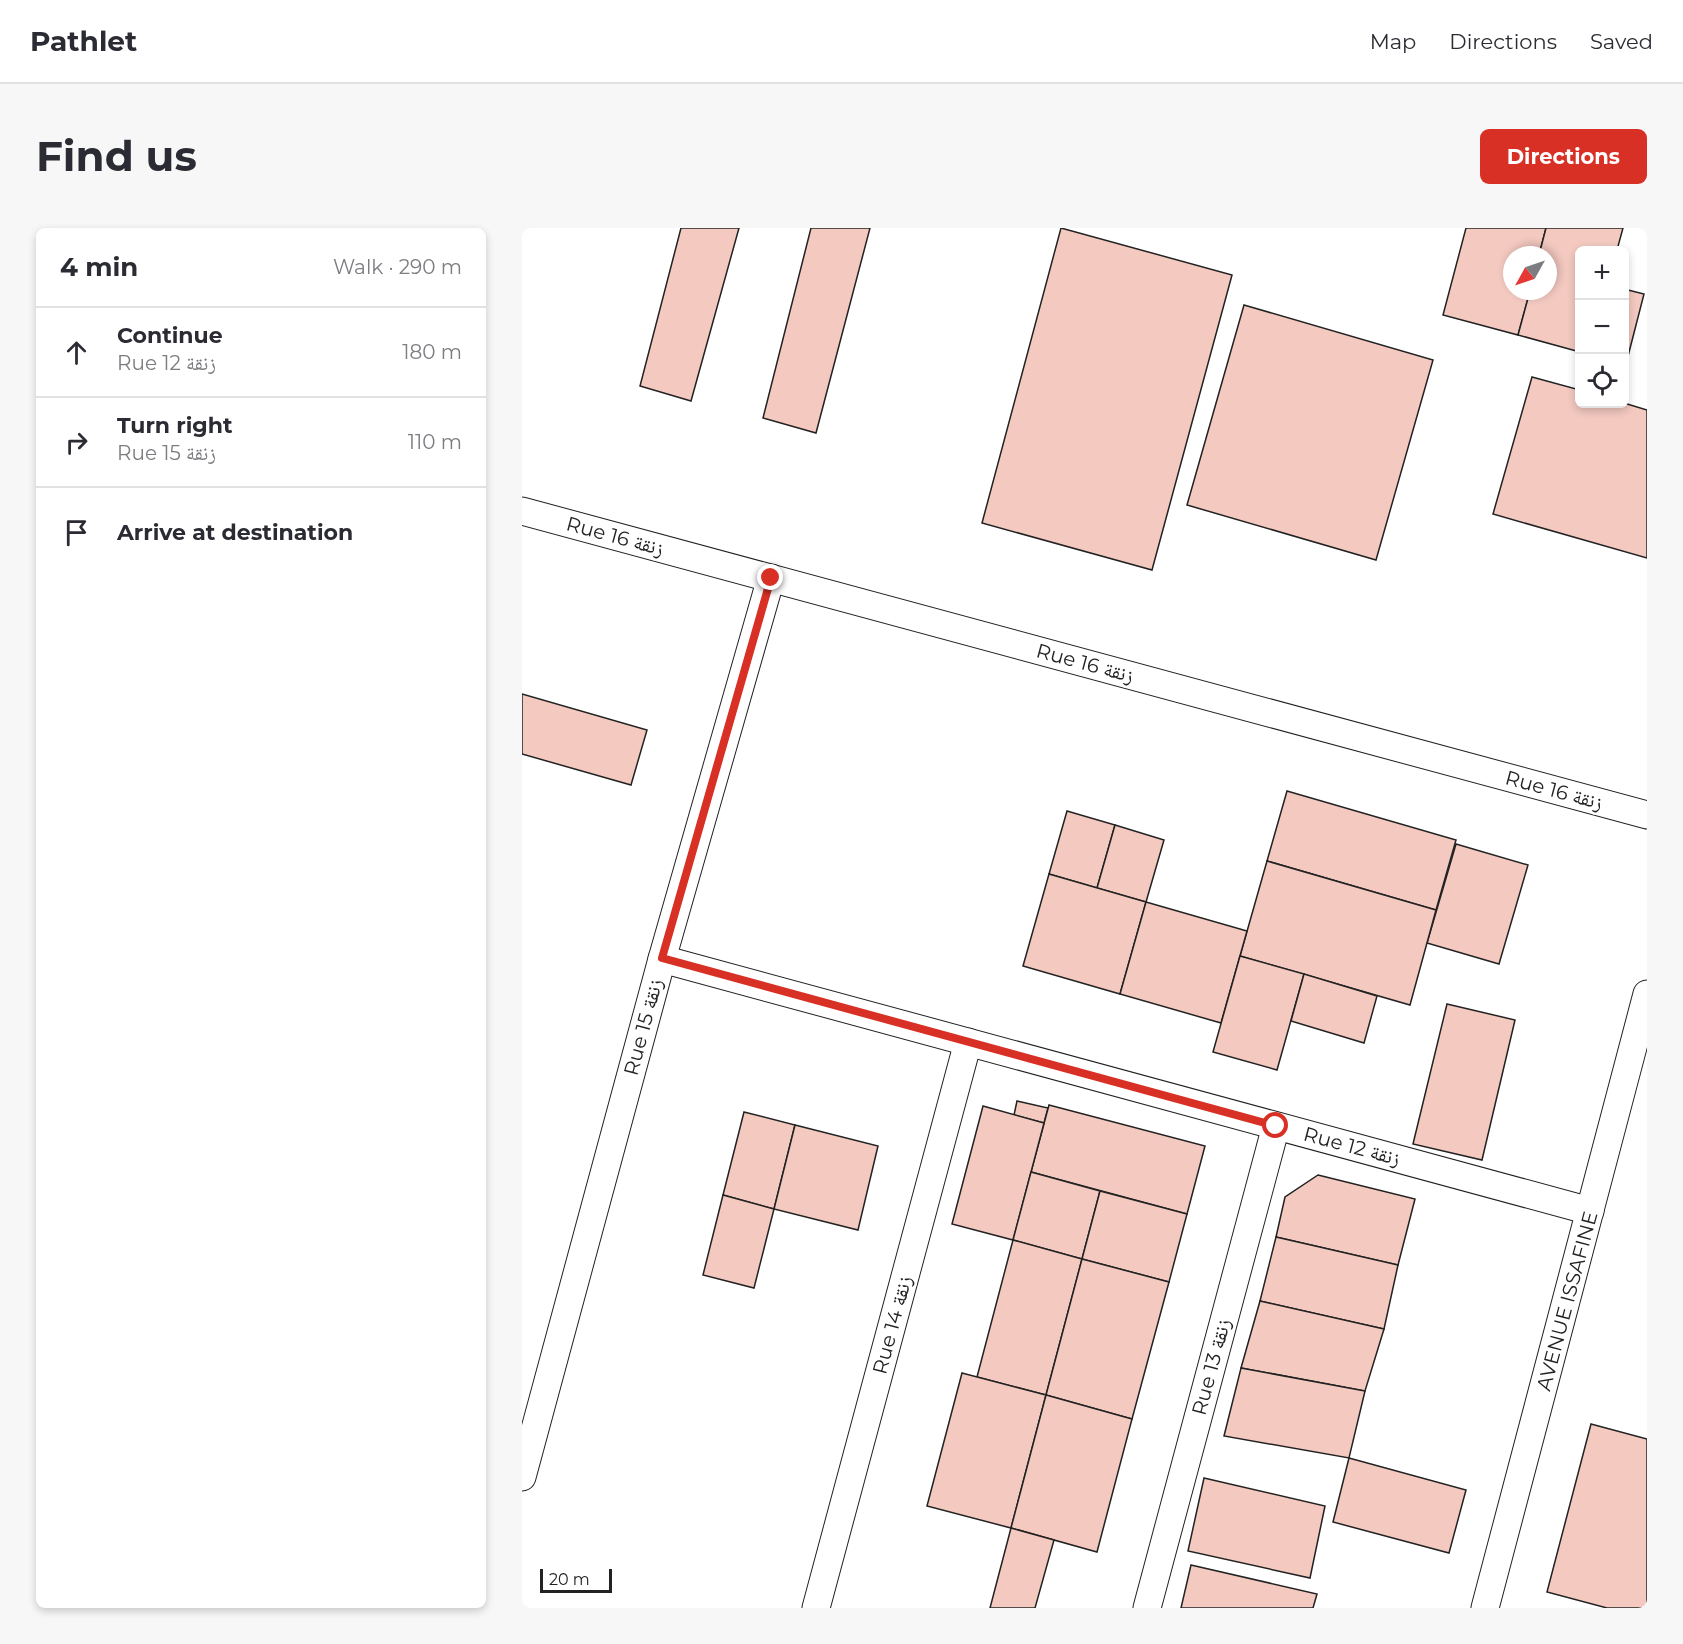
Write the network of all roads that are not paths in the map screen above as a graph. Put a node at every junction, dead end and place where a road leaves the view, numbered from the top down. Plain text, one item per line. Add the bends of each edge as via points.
1 (522, 511) edge
2 (771, 578) junction
3 (1647, 815) edge
4 (662, 958) junction
5 (1647, 993) edge
6 (968, 1042) junction
7 (1276, 1126) junction
8 (1590, 1211) junction
9 (522, 1477) edge
10 (816, 1608) edge
11 (1146, 1608) edge
12 (1485, 1608) edge

1 - 2 street, Rue 16 زنقة
2 - 3 street, Rue 16 زنقة
2 - 4 street, Rue 15 زنقة
4 - 6 street, Rue 12 زنقة
4 - 9 street, Rue 15 زنقة
5 - 8 street, AVENUE ISSAFINE
6 - 7 street, Rue 12 زنقة
6 - 10 street, Rue 14 زنقة
7 - 8 street, Rue 12 زنقة
7 - 11 street, Rue 13 زنقة
8 - 12 street, AVENUE ISSAFINE

